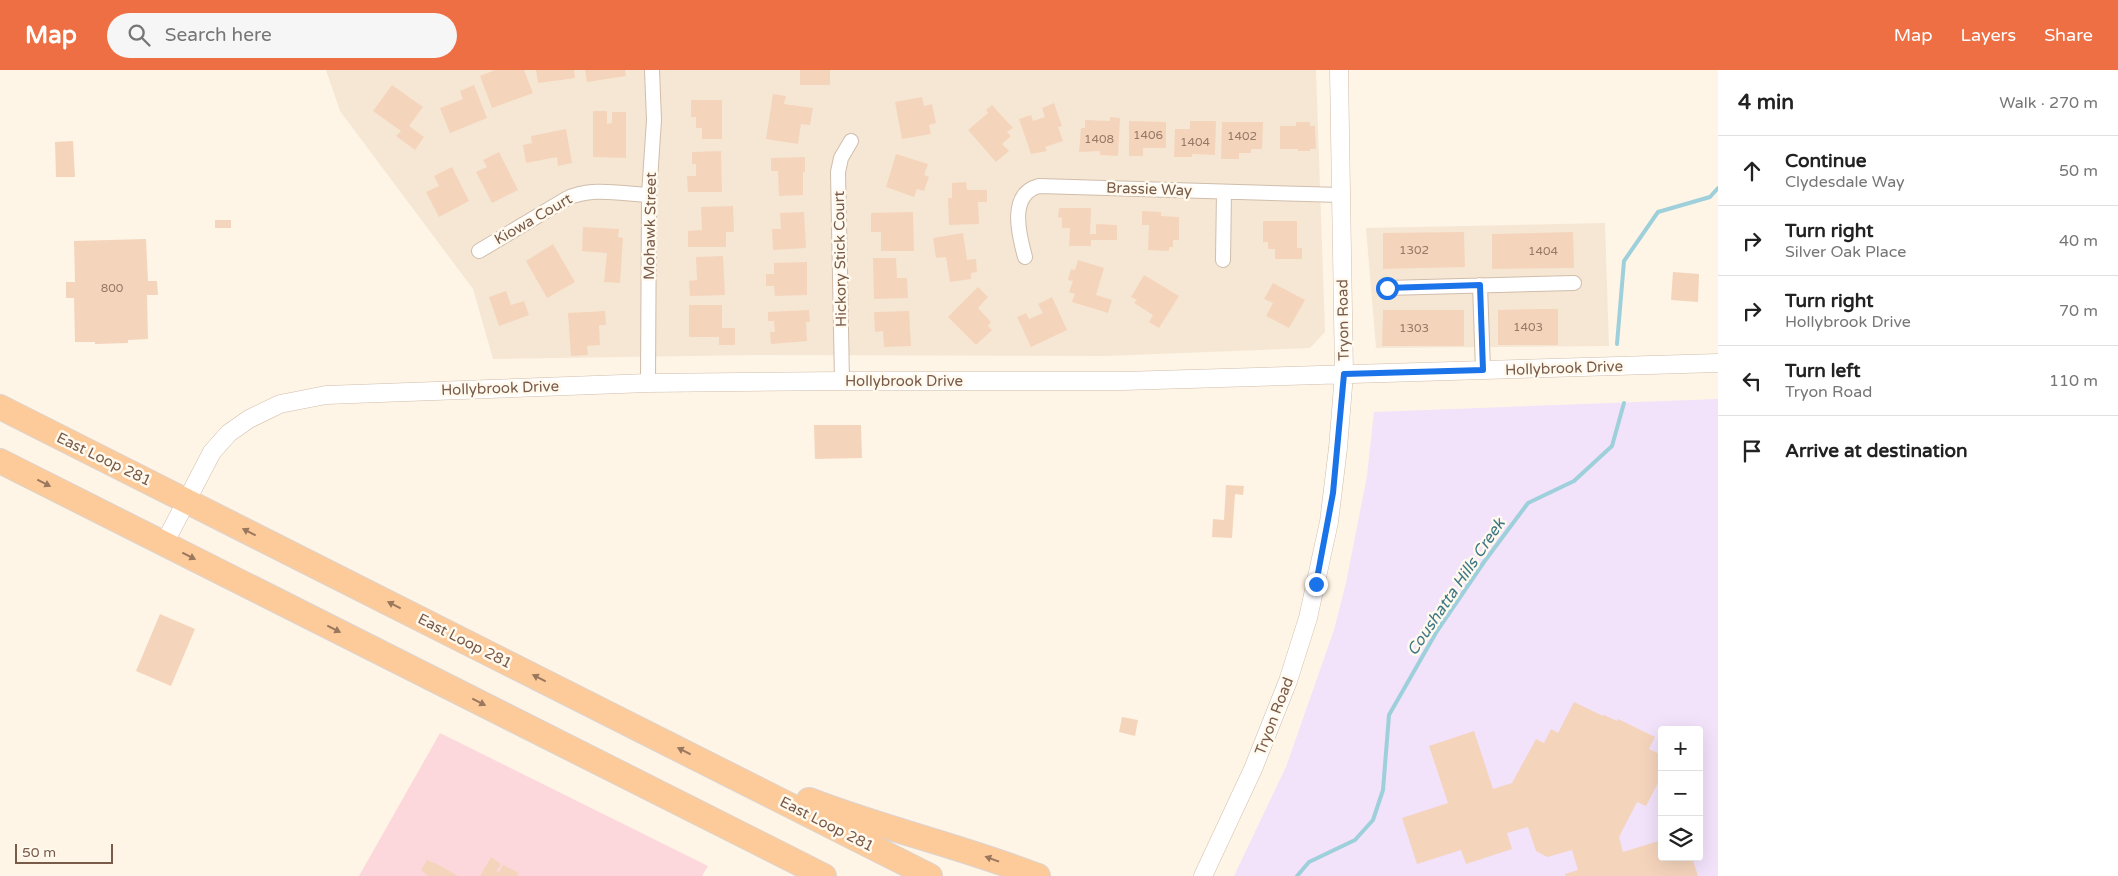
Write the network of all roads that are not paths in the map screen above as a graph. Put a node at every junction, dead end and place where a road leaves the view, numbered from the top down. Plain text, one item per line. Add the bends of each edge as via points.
1 (652, 70) edge
2 (1339, 70) edge
3 (851, 141) dead end
4 (1224, 192) junction
5 (1341, 194) junction
6 (650, 195) junction
7 (479, 251) dead end
8 (1025, 257) dead end
9 (1223, 260) dead end
10 (1574, 283) dead end
11 (1480, 285) junction
12 (1387, 288) dead end
13 (1718, 363) edge
14 (1483, 370) junction
15 (1344, 374) junction
16 (842, 381) junction
17 (648, 383) junction
18 (0, 407) edge
19 (0, 461) edge
20 (186, 500) junction
21 (164, 544) junction
22 (716, 767) junction
23 (698, 813) junction
24 (792, 876) edge
25 (824, 876) edge
26 (930, 876) edge
27 (1038, 876) edge
28 (1202, 876) edge

1 - 6 street, Mohawk Street via 654,120
2 - 5 street, Tryon Road
3 - 16 street, Hickory Stick Court via 841,158 838,172
4 - 5 street, Brassie Way
4 - 8 street, Brassie Way via 1035,187 1024,194 1019,206 1019,232
4 - 9 street
5 - 15 street, Tryon Road
6 - 7 street, Kiowa Court via 579,194
6 - 17 street, Mohawk Street
10 - 11 street
11 - 12 street
11 - 14 street
13 - 14 street, Hollybrook Drive
14 - 15 street, Hollybrook Drive
15 - 16 street, Hollybrook Drive via 1123,381
15 - 28 street, Tryon Road via 1333,493 1308,618 1262,750
16 - 17 street, Hollybrook Drive
17 - 20 street, Hollybrook Drive via 372,392 291,401 249,419 220,442
18 - 20 highway, East Loop 281
19 -> 21 highway
20 - 21 street, Hollybrook Drive
22 -> 20 highway, East Loop 281
21 -> 23 highway
22 - 26 highway, East Loop 281
27 -> 22 highway
23 - 24 highway
23 - 25 highway

